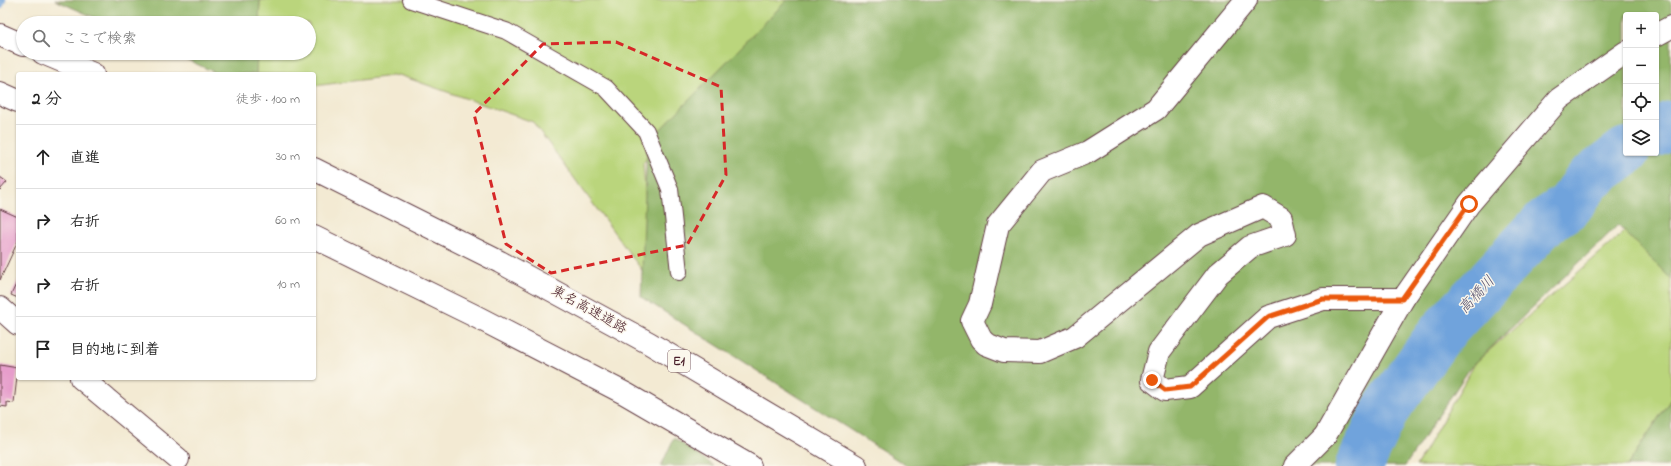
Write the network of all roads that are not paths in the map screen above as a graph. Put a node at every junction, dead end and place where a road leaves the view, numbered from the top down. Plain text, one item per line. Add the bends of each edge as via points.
1 (411, 0) edge
2 (1246, 0) edge
3 (1671, 27) edge
4 (1659, 33) edge
5 (0, 35) edge
6 (16, 42) edge
7 (1623, 54) edge
8 (60, 60) edge
9 (88, 72) edge
10 (0, 93) edge
11 (16, 100) edge
12 (316, 170) edge
13 (316, 238) edge
14 (679, 272) dead end
15 (1402, 299) junction
16 (0, 308) edge
17 (16, 322) edge
18 (83, 380) edge
19 (178, 459) dead end
20 (750, 466) edge
21 (856, 466) edge
22 (1295, 466) edge

1 - 14 lane via 506,31 606,88 646,131 670,189
2 - 15 main road via 1156,109 1088,152 1042,171 998,225 980,304 972,321 986,344 1004,351 1040,352 1075,337 1199,235 1264,207 1281,218 1285,235 1250,247 1213,280 1160,352 1152,380 1165,390 1190,387 1268,317 1323,299
3 - 4 main road
5 - 6 main road
7 - 15 main road via 1559,99 1469,204
8 - 9 main road
10 - 11 main road
12 - 21 main road, 東名高速道路 / E1 via 500,262 649,343
13 - 20 main road via 473,314 626,394
15 - 22 main road via 1325,436
16 - 17 main road
18 - 19 main road

